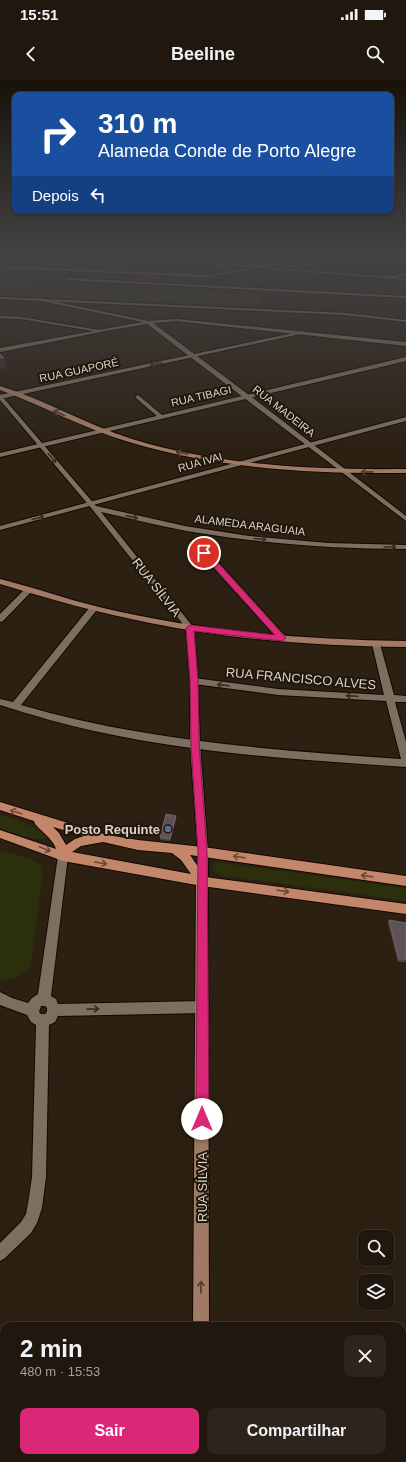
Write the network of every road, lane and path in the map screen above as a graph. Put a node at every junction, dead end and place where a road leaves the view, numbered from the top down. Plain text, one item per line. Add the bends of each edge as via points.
1 (40, 321) edge
2 (155, 321) edge
3 (192, 321) edge
4 (148, 322) junction
5 (99, 331) junction
6 (303, 332) junction
7 (392, 342) junction
8 (406, 344) edge
9 (0, 350) edge
10 (406, 350) edge
11 (194, 356) junction
12 (406, 359) edge
13 (0, 388) edge
14 (15, 394) junction
15 (248, 396) junction
16 (0, 397) edge
17 (138, 397) dead end
18 (160, 416) junction
19 (406, 419) edge
20 (101, 431) junction
21 (310, 444) junction
22 (41, 445) junction
23 (0, 455) edge
24 (235, 464) junction
25 (406, 471) edge
26 (344, 472) junction
27 (93, 506) junction
28 (406, 519) edge
29 (0, 528) edge
30 (195, 542) dead end
31 (406, 547) edge
32 (0, 580) edge
33 (29, 590) junction
34 (93, 609) junction
35 (0, 619) edge
36 (190, 628) junction
37 (282, 638) junction
38 (376, 644) junction
39 (406, 644) edge
40 (194, 681) junction
41 (391, 699) junction
42 (406, 699) edge
43 (0, 702) edge
44 (14, 707) junction
45 (195, 744) junction
46 (406, 762) edge
47 (0, 806) edge
48 (33, 818) junction
49 (0, 834) edge
50 (107, 839) junction
51 (175, 849) junction
52 (202, 852) junction
53 (63, 856) junction
54 (202, 880) junction
55 (406, 881) edge
56 (406, 909) edge
57 (0, 998) edge
58 (44, 1000) junction
59 (203, 1006) junction
60 (32, 1010) junction
61 (54, 1010) junction
62 (43, 1021) junction
63 (0, 1253) edge
64 (201, 1322) edge

1 - 5 street
2 - 4 street
3 - 6 street
4 - 5 street
4 - 11 street, RUA MADEIRA
5 - 9 street
6 - 7 street
6 - 11 street, RUA GUAPORÉ
7 - 8 street
7 - 10 street
11 -> 14 street, RUA GUAPORÉ
11 - 15 street, RUA MADEIRA
12 - 15 street, RUA TIBAGI
13 - 14 main road
14 - 16 street, RUA GUAPORÉ
20 -> 14 main road
15 - 18 street, RUA TIBAGI
15 - 21 street, RUA MADEIRA
16 - 22 street, RUA SÍLVIA
17 - 18 street
18 - 20 street, RUA TIBAGI
19 - 21 street, RUA IVAI
20 - 22 street, RUA TIBAGI
24 -> 20 main road via 133,442
21 - 24 street, RUA IVAI
21 - 26 street, RUA MADEIRA
22 - 23 street, RUA TIBAGI
22 -> 27 street, RUA SÍLVIA
24 - 26 main road
24 - 27 street, RUA IVAI
25 -> 26 main road
26 - 28 street, RUA MADEIRA
29 -> 27 street, RUA IVAI
27 -> 31 street, ALAMEDA ARAGUAIA via 176,527 251,538
27 - 36 street, RUA SÍLVIA
30 - 37 street
32 - 33 main road
33 - 34 main road
33 - 35 street
34 - 36 main road
34 - 44 street
36 - 37 main road
36 - 40 street, RUA SÍLVIA
37 - 38 main road
38 - 39 main road
38 - 41 street
41 -> 40 street, RUA FRANCISCO ALVES via 278,692
40 - 45 street, RUA SÍLVIA
41 - 42 street, RUA FRANCISCO ALVES
41 - 46 street
43 - 44 street
44 - 45 street via 71,723
45 - 46 street via 310,757
45 - 52 street, RUA SÍLVIA
48 -> 47 main road
48 - 50 main road
48 - 53 main road via 57,836 62,845
49 -> 53 main road
50 - 51 main road
50 - 53 main road via 78,842 68,848
51 - 52 main road
51 - 54 main road
52 - 54 street, RUA SÍLVIA
55 -> 52 main road
53 -> 54 main road
53 - 58 street
54 -> 56 main road
54 - 59 main road, RUA SÍLVIA
57 - 60 street
58 - 60 street via 36,1003
58 - 61 street via 52,1003
61 -> 59 street
64 -> 59 main road, RUA SÍLVIA
60 - 62 street via 35,1018
61 - 62 street via 50,1017
62 - 63 street via 39,1178 36,1200 26,1227

